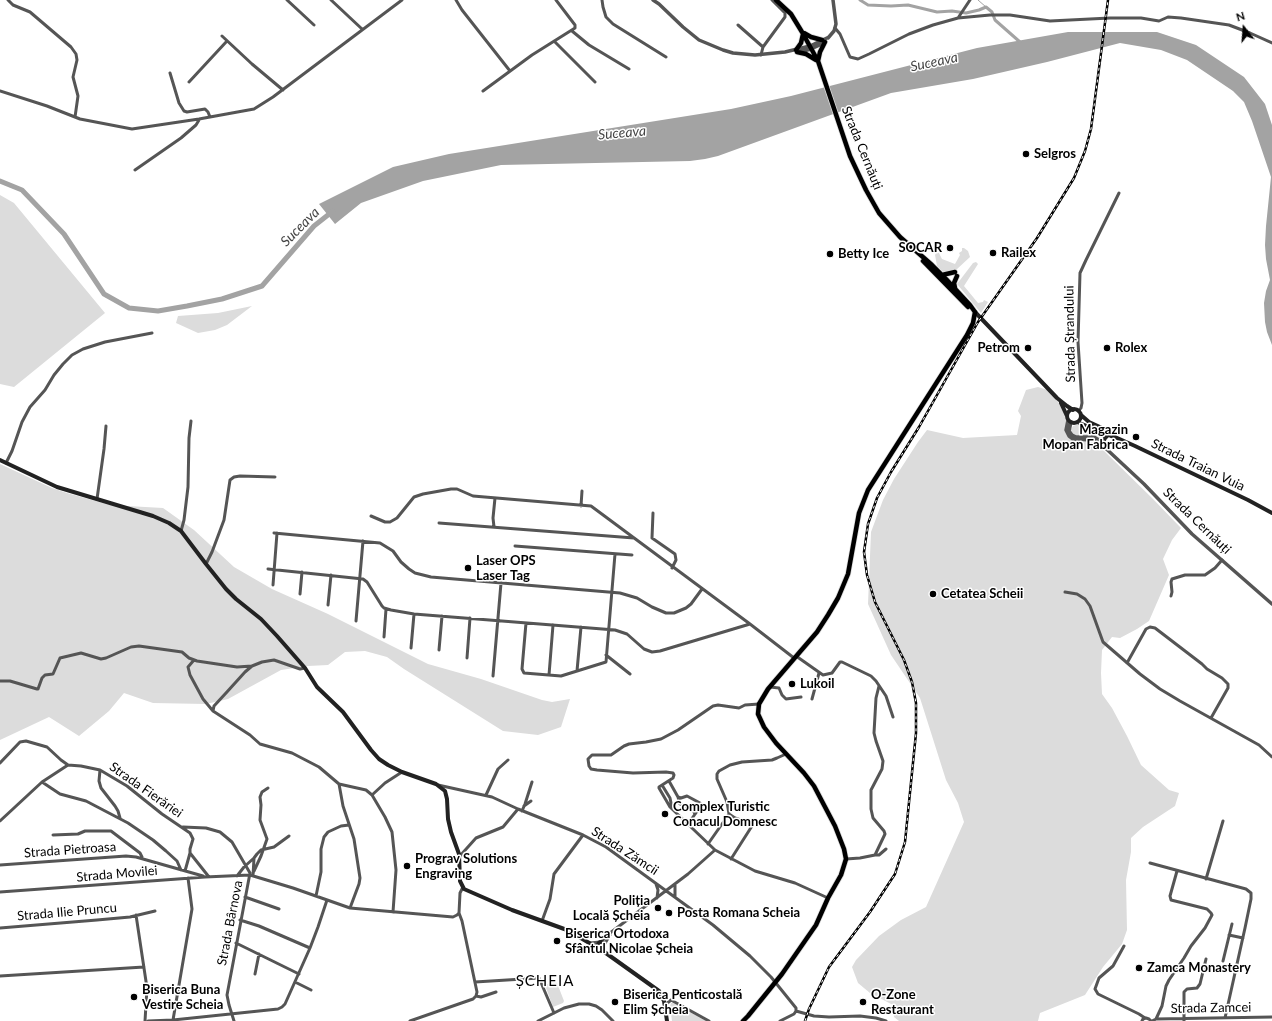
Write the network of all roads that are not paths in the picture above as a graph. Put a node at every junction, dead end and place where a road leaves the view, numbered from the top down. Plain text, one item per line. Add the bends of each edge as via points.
1 (8, 0) edge
2 (287, 0) edge
3 (331, 0) edge
4 (402, 0) edge
5 (456, 0) edge
6 (556, 0) edge
7 (602, 0) edge
8 (653, 0) edge
9 (772, 0) edge
10 (776, 0) edge
11 (833, 0) edge
12 (970, 0) edge
13 (958, 18) junction
14 (314, 25) dead end
15 (738, 25) dead end
16 (835, 28) junction
17 (362, 29) junction
18 (572, 30) junction
19 (802, 32) junction
20 (222, 36) dead end
21 (227, 41) junction
22 (824, 41) junction
23 (554, 42) junction
24 (1272, 43) edge
25 (763, 47) junction
26 (810, 48) junction
27 (796, 51) junction
28 (761, 55) junction
29 (666, 57) dead end
30 (818, 61) junction
31 (629, 69) dead end
32 (510, 71) junction
33 (170, 73) dead end
34 (189, 82) dead end
35 (595, 82) dead end
36 (283, 90) junction
37 (0, 91) edge
38 (483, 91) dead end
39 (210, 117) junction
40 (75, 118) junction
41 (199, 120) junction
42 (135, 170) dead end
43 (1118, 193) dead end
44 (900, 237) junction
45 (942, 275) junction
46 (956, 289) junction
47 (974, 312) junction
48 (152, 333) dead end
49 (1057, 398) junction
50 (1073, 410) junction
51 (1079, 413) junction
52 (1069, 419) junction
53 (191, 421) dead end
54 (1078, 422) junction
55 (106, 426) dead end
56 (1108, 435) junction
57 (1115, 437) junction
58 (1103, 442) junction
59 (1109, 451) junction
60 (0, 460) edge
61 (6, 463) junction
62 (275, 477) dead end
63 (582, 491) dead end
64 (495, 498) junction
65 (97, 500) junction
66 (581, 506) junction
67 (653, 512) dead end
68 (1272, 513) edge
69 (371, 516) dead end
70 (439, 523) dead end
71 (494, 526) junction
72 (181, 531) junction
73 (634, 538) junction
74 (363, 541) junction
75 (515, 546) dead end
76 (615, 554) junction
77 (632, 555) dead end
78 (1222, 560) junction
79 (206, 564) junction
80 (672, 568) junction
81 (268, 569) dead end
82 (274, 570) junction
83 (302, 572) junction
84 (331, 575) junction
85 (360, 578) junction
86 (501, 583) junction
87 (273, 585) dead end
88 (702, 589) junction
89 (611, 592) junction
90 (1065, 592) dead end
91 (300, 594) dead end
92 (1171, 596) dead end
93 (1272, 604) edge
94 (328, 605) dead end
95 (386, 609) junction
96 (414, 614) junction
97 (442, 616) junction
98 (470, 618) junction
99 (498, 620) junction
100 (356, 621) dead end
101 (526, 622) junction
102 (750, 624) junction
103 (553, 625) junction
104 (581, 627) junction
105 (608, 630) junction
106 (384, 637) dead end
107 (411, 648) dead end
108 (439, 650) dead end
109 (606, 655) junction
110 (795, 657) junction
111 (467, 658) dead end
112 (194, 660) junction
113 (1127, 663) junction
114 (252, 666) junction
115 (305, 668) junction
116 (577, 671) junction
117 (819, 673) junction
118 (630, 674) dead end
119 (549, 675) junction
120 (493, 676) dead end
121 (0, 681) edge
122 (879, 686) junction
123 (770, 687) junction
124 (801, 697) dead end
125 (812, 699) dead end
126 (759, 704) junction
127 (213, 711) junction
128 (893, 717) dead end
129 (1212, 718) junction
130 (786, 754) junction
131 (1272, 757) edge
132 (508, 760) dead end
133 (0, 762) edge
134 (68, 765) junction
135 (100, 770) junction
136 (402, 772) junction
137 (668, 781) junction
138 (42, 782) junction
139 (532, 782) dead end
140 (339, 784) junction
141 (436, 784) junction
142 (449, 787) junction
143 (268, 788) dead end
144 (372, 795) junction
145 (486, 795) junction
146 (446, 797) junction
147 (678, 797) junction
148 (532, 801) dead end
149 (524, 806) junction
150 (520, 810) junction
151 (695, 814) junction
152 (728, 814) junction
153 (120, 818) junction
154 (0, 821) edge
155 (1223, 821) dead end
156 (688, 824) junction
157 (349, 825) junction
158 (181, 826) junction
159 (53, 835) dead end
160 (583, 835) junction
161 (289, 836) dead end
162 (708, 844) junction
163 (264, 849) junction
164 (886, 849) dead end
165 (715, 850) junction
166 (190, 853) junction
167 (874, 855) junction
168 (459, 857) junction
169 (142, 858) junction
170 (254, 858) junction
171 (731, 859) junction
172 (846, 859) junction
173 (1150, 863) dead end
174 (0, 865) edge
175 (245, 865) junction
176 (183, 870) junction
177 (254, 871) junction
178 (1177, 871) junction
179 (236, 876) junction
180 (252, 876) junction
181 (205, 877) junction
182 (209, 877) junction
183 (188, 878) junction
184 (1206, 879) junction
185 (656, 884) junction
186 (675, 884) junction
187 (462, 887) junction
188 (666, 891) junction
189 (0, 892) edge
190 (316, 896) junction
191 (675, 896) junction
192 (245, 897) junction
193 (658, 897) junction
194 (828, 898) junction
195 (327, 900) junction
196 (350, 908) junction
197 (279, 909) dead end
198 (155, 911) dead end
199 (393, 912) junction
200 (460, 913) junction
201 (136, 915) junction
202 (240, 920) junction
203 (542, 921) junction
204 (1232, 924) dead end
205 (0, 928) edge
206 (1229, 935) junction
207 (1243, 938) junction
208 (236, 943) junction
209 (601, 945) junction
210 (1124, 946) dead end
211 (310, 948) junction
212 (259, 954) junction
213 (1206, 959) dead end
214 (1222, 962) dead end
215 (144, 968) junction
216 (255, 974) dead end
217 (299, 974) junction
218 (0, 976) edge
219 (295, 982) junction
220 (475, 982) junction
221 (776, 982) junction
222 (311, 990) dead end
223 (496, 992) dead end
224 (476, 996) junction
225 (665, 1005) junction
226 (796, 1011) junction
227 (231, 1013) junction
228 (554, 1013) junction
229 (829, 1017) junction
230 (1272, 1017) edge
231 (1225, 1018) junction
232 (173, 1020) junction
233 (746, 1020) edge
234 (1143, 1020) edge
235 (1156, 1020) junction
236 (1184, 1020) edge
237 (1234, 1020) edge
238 (145, 1021) edge
239 (148, 1021) edge
240 (234, 1021) edge
241 (410, 1021) edge
242 (538, 1021) edge
243 (613, 1021) edge
244 (667, 1021) edge
245 (709, 1021) edge
246 (780, 1021) edge
247 (832, 1021) edge
248 (886, 1021) edge
249 (1151, 1021) edge
250 (1271, 1021) edge

1 - 40 street via 30,12 67,43 76,54 73,77 78,96
2 - 14 street
3 - 17 street
4 - 17 street
5 - 32 street
6 - 18 street via 575,25
7 - 29 street via 606,17 613,24
8 - 28 street via 699,40 733,53
9 - 25 street via 786,14
10 - 19 main road, Strada Cernăuți via 788,11
11 - 16 street
12 - 13 street
13 - 16 street via 909,34 858,59 850,57
13 - 24 street via 990,15 1050,21 1110,18 1158,21 1168,17 1181,18 1229,26
15 - 25 street
16 - 22 street
17 - 36 street
18 - 23 street
18 - 31 street via 589,45
19 - 22 main road
19 - 26 main road, Strada Cernăuți
19 - 27 main road via 801,43
20 - 21 street
21 - 34 street
21 - 36 street
22 - 26 street
22 - 30 main road
23 - 32 street
23 - 35 street
25 - 28 street
26 - 27 street
26 - 30 main road, Strada Cernăuți
27 - 28 street
27 - 30 main road
30 - 44 main road, Strada Cernăuți via 854,164 883,219
32 - 38 street
33 - 39 street via 181,108 187,112 205,109
36 - 39 street via 254,109
37 - 40 street
39 - 41 street
40 - 41 street via 132,129
41 - 42 street via 181,138
43 - 51 street, Strada Ștrandului via 1080,273 1078,342 1082,403
44 - 45 main road, Strada Cernăuți
44 - 47 main road, Strada Cernăuți
45 - 46 main road, Strada Cernăuți
45 - 46 main road via 956,274
46 - 47 main road, Strada Cernăuți
47 - 49 main road, Strada Cernăuți
47 - 110 main road via 973,323 967,335 867,493 859,513 844,585 817,632
48 - 61 street via 105,342 72,355 30,406
49 - 50 main road, Strada Cernăuți
49 - 52 main road, Strada Cernăuți
50 - 51 main road
50 - 52 main road via 1069,412
51 - 54 main road
51 - 57 main road, Strada Traian Vuia via 1087,421 1113,433
52 - 54 main road
52 - 58 street, Strada Cernăuți via 1069,431 1072,435 1094,437
52 - 59 street, Strada Cernăuți via 1066,430 1071,438 1095,441
53 - 72 street via 188,487
54 - 56 main road, Strada Traian Vuia
55 - 65 street
56 - 57 main road, Strada Traian Vuia
56 - 58 main road
57 - 68 main road, Strada Traian Vuia
58 - 59 street, Strada Cernăuți
59 - 78 street, Strada Cernăuți via 1192,534
60 - 61 main road, Strada Zămcii
61 - 65 main road, Strada Zămcii via 57,487
62 - 79 street via 240,476 230,480 224,520
63 - 66 street
64 - 66 street
64 - 69 street via 473,496 451,489 414,497 397,518 390,522
64 - 71 street
65 - 72 main road, Strada Zămcii via 152,516 170,523
66 - 73 street via 593,508
67 - 80 street via 652,538 675,554 676,560
70 - 71 street
71 - 73 street
72 - 79 main road, Strada Zămcii
73 - 80 street
74 - 82 street via 276,533
74 - 85 street
74 - 86 street via 384,545 405,566 424,576
75 - 76 street
76 - 77 street
76 - 89 street
78 - 92 street via 1206,574 1185,575 1172,579
78 - 93 street, Strada Cernăuți
79 - 115 main road, Strada Zămcii via 234,596 268,626
80 - 88 street
81 - 82 street
82 - 83 street
82 - 87 street
83 - 84 street
83 - 91 street
84 - 85 street
84 - 94 street
85 - 95 street via 367,582
85 - 100 street
86 - 89 street
86 - 99 street
88 - 89 street via 691,604 674,613 660,611 628,595
88 - 102 street
89 - 105 street
90 - 113 street via 1077,594 1085,599 1103,642
95 - 96 street
95 - 106 street
96 - 97 street
96 - 107 street
97 - 98 street
97 - 108 street
98 - 99 street
98 - 111 street
99 - 101 street
99 - 120 street
101 - 103 street
101 - 119 street via 522,672
102 - 105 street via 656,652 644,649 622,632
102 - 110 street
103 - 104 street
103 - 119 street
104 - 105 street
104 - 116 street
105 - 109 street
109 - 116 street via 606,662
109 - 118 street
110 - 117 street
110 - 123 main road
112 - 114 street via 237,667
112 - 121 street via 182,652 139,646 101,659 81,653 60,658 53,674 45,675 38,689 10,681
112 - 127 street via 188,667 190,675
113 - 129 street via 1160,689
113 - 129 street via 1146,629 1155,628 1228,684
114 - 115 street via 274,660 300,669
114 - 127 street via 214,706
115 - 136 main road, Strada Zămcii via 317,687 343,712 375,754 383,762
116 - 119 street via 561,676
117 - 122 street via 832,673 842,662 871,676
117 - 125 street
122 - 128 street via 886,696
122 - 167 street via 874,733 883,764 871,790 871,809 873,818 885,834
123 - 124 street via 779,688 786,699
123 - 126 main road
126 - 130 main road via 758,714 762,723
126 - 137 street via 745,704 739,708 716,705 661,739 629,744 612,755 595,754 588,759 593,770 672,773 674,776
127 - 140 street via 260,744 287,751 311,762
129 - 131 street via 1259,745
130 - 152 street via 772,760 725,766 719,771 717,779 727,802
130 - 172 main road via 816,790 839,833
132 - 145 street via 498,769
133 - 134 street via 20,742 26,741 47,748
134 - 135 street, Strada Fierăriei
134 - 138 street
135 - 153 street via 101,788 115,806
135 - 158 street, Strada Fierăriei via 127,786
136 - 141 main road, Strada Zămcii
136 - 144 street
137 - 147 street
137 - 156 street via 660,786 670,798 672,808
138 - 153 street via 60,794 86,801
138 - 154 street
139 - 149 street
140 - 144 street via 366,790
140 - 157 street
141 - 142 street, Strada Zămcii
141 - 146 main road via 443,789
142 - 145 street, Strada Zămcii
142 - 146 street
143 - 163 street via 260,797 260,820 266,839
144 - 199 street via 392,832 396,870
145 - 150 street, Strada Zămcii
146 - 168 main road via 449,826
147 - 151 street via 681,804 693,810
147 - 151 street via 687,796 700,802
148 - 149 street
149 - 150 street
150 - 160 street, Strada Zămcii
150 - 168 street via 502,827 476,838
151 - 156 street
152 - 162 street
152 - 171 street via 752,826
153 - 176 street via 162,847
155 - 184 street
156 - 162 street
157 - 190 street via 328,832 324,837
157 - 196 street via 354,839 360,878
158 - 166 street via 192,835
158 - 175 street via 214,829 220,832 232,842
159 - 169 street, Strada Pietroasa via 111,831 140,853
160 - 185 street, Strada Zămcii via 606,847
160 - 203 street via 554,874 550,899
161 - 163 street via 274,847
162 - 165 street
163 - 170 street
163 - 177 street
164 - 167 street via 879,855
165 - 171 street
165 - 186 street
166 - 176 street
166 - 182 street
167 - 172 street
168 - 187 main road
169 - 174 street, Strada Pietroasa via 126,856
169 - 176 street, Strada Pietroasa
170 - 175 street
170 - 177 street
171 - 194 street via 754,871 795,883
172 - 194 main road via 841,875
173 - 178 street
175 - 179 street
175 - 180 street
176 - 181 street, Strada Pietroasa
177 - 180 street, Strada Bârnova
178 - 184 street
178 - 235 street via 1171,900 1207,909 1212,915 1169,980
179 - 180 street, Strada Movilei
179 - 182 street, Strada Movilei
180 - 190 street
180 - 192 street, Strada Bârnova
181 - 182 street, Strada Movilei
181 - 183 street, Strada Movilei
183 - 189 street, Strada Movilei
183 - 232 street via 192,909
184 - 207 street via 1246,889 1251,893
185 - 188 street, Strada Zămcii
185 - 193 street
186 - 188 street
186 - 191 street
187 - 200 street
187 - 203 main road via 500,906
188 - 191 street, Strada Zămcii
188 - 193 street
190 - 195 street
191 - 193 street
191 - 221 street, Strada Zămcii via 733,942
192 - 197 street
192 - 202 street, Strada Bârnova
193 - 209 street via 612,932
194 - 221 main road via 816,925
195 - 196 street
195 - 211 street
196 - 199 street
198 - 201 street, Strada Ilie Pruncu
199 - 200 street via 453,917
200 - 220 street
201 - 205 street, Strada Ilie Pruncu
201 - 215 street, Strada Ilie Pruncu
202 - 208 street, Strada Bârnova
202 - 211 street
203 - 209 main road via 567,930 590,943
204 - 206 street
206 - 207 street
206 - 214 street
207 - 231 street
208 - 212 street
208 - 227 street, Strada Bârnova via 227,995
209 - 225 main road via 607,954 656,988
210 - 234 street via 1114,966 1099,978 1095,989 1098,994 1139,1014
211 - 217 street
212 - 216 street
212 - 217 street
213 - 236 street via 1200,984 1196,988 1187,988 1184,992
215 - 218 street
215 - 238 street, Strada Ilie Pruncu via 147,988
217 - 219 street
219 - 222 street
219 - 227 street via 281,1008
220 - 224 street
220 - 228 street via 539,978
221 - 226 street, Strada Zămcii via 795,1005
221 - 233 main road
223 - 224 street
224 - 241 street
225 - 244 main road
225 - 245 street via 671,1000
226 - 229 street
226 - 246 street
227 - 232 street
227 - 240 street, Strada Bârnova
228 - 242 street
228 - 243 street via 573,1005 589,1004 602,1010
229 - 247 street
229 - 248 street via 860,1016
230 - 237 street, Strada Zamcei
230 - 250 street
231 - 236 street, Strada Zamcei
231 - 237 street, Strada Zamcei
232 - 239 street
234 - 249 street via 1148,1018
235 - 236 street, Strada Zamcei
235 - 249 street, Strada Zamcei

